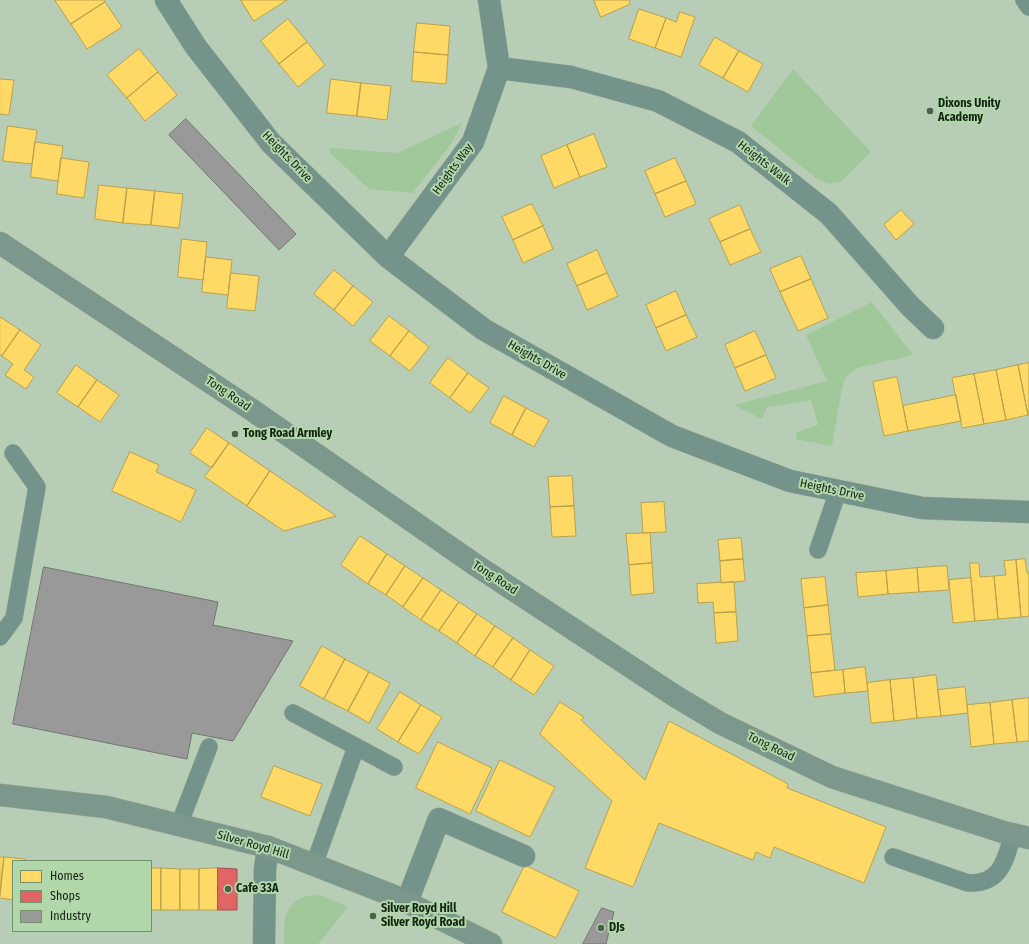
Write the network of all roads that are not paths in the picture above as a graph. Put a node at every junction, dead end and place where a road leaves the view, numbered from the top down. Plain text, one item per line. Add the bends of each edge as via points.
1 (166, 0) edge
2 (489, 0) edge
3 (1024, 0) edge
4 (1029, 7) edge
5 (499, 68) junction
6 (0, 243) edge
7 (388, 257) junction
8 (934, 328) dead end
9 (13, 453) dead end
10 (838, 491) junction
11 (1029, 512) edge
12 (818, 550) dead end
13 (0, 637) edge
14 (293, 714) dead end
15 (209, 747) dead end
16 (356, 747) junction
17 (394, 767) dead end
18 (0, 795) edge
19 (179, 825) junction
20 (1021, 836) edge
21 (268, 847) junction
22 (524, 856) dead end
23 (893, 857) dead end
24 (314, 865) junction
25 (407, 902) junction
26 (264, 944) edge
27 (491, 944) edge

1 - 7 street, Heights Drive via 196,47 271,143
2 - 5 street, Heights Way
3 - 4 lane
5 - 7 street, Heights Way via 473,142
5 - 8 street, Heights Walk via 571,77 658,101 738,142 829,214 910,306
6 - 20 main road, Tong Road via 252,410 477,566 720,723 832,777
7 - 10 street, Heights Drive via 483,329 672,436 790,481
9 - 13 lane via 37,487 14,618
10 - 11 street, Heights Drive via 922,508
10 - 12 lane
14 - 16 lane
15 - 19 lane
16 - 17 lane
16 - 24 lane
18 - 19 main road, Silver Royd Hill via 106,807
19 - 21 main road, Silver Royd Hill
20 - 23 lane via 994,876 977,884
21 - 24 main road, Silver Royd Hill
21 - 26 street via 264,868
22 - 25 street via 439,819
24 - 25 main road, Silver Royd Hill
25 - 27 main road, Silver Royd Hill

